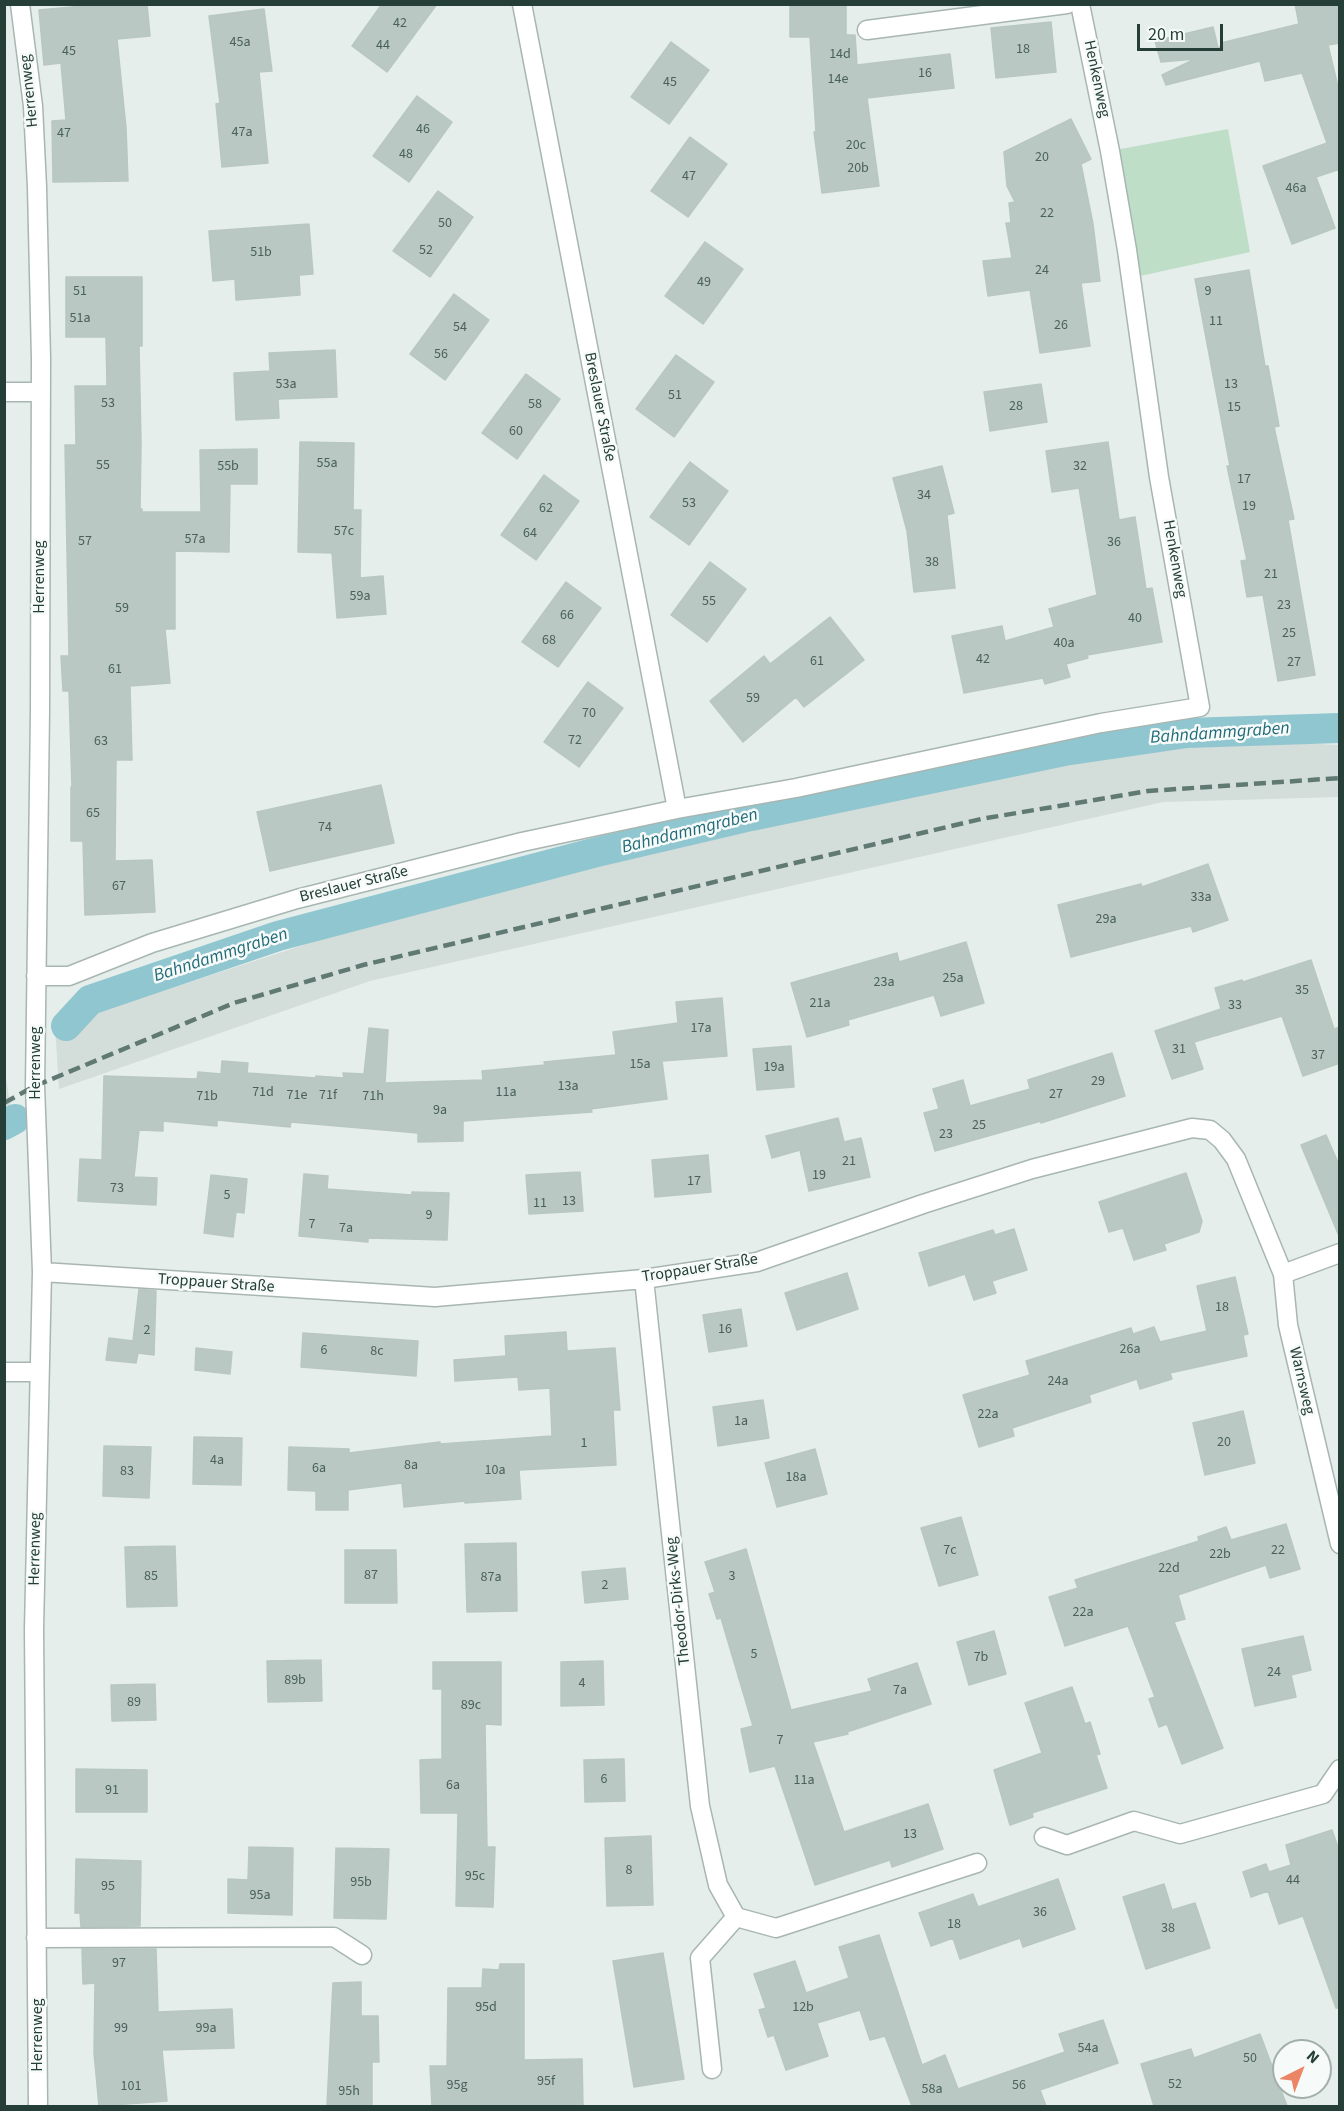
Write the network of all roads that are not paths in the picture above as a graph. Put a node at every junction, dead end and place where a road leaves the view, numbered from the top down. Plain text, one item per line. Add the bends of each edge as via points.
1 (522, 4) edge
2 (1067, 4) edge
3 (1080, 4) edge
4 (15, 16) edge
5 (867, 30) dead end
6 (4, 392) edge
7 (39, 392) junction
8 (796, 788) joint
9 (677, 809) junction
10 (36, 976) junction
11 (1340, 1253) edge
12 (42, 1272) junction
13 (1284, 1274) junction
14 (644, 1279) junction
15 (4, 1372) edge
16 (39, 1372) junction
17 (1340, 1544) edge
18 (1340, 1768) edge
19 (1044, 1838) dead end
20 (977, 1863) dead end
21 (736, 1917) junction
22 (36, 1938) junction
23 (362, 1955) dead end
24 (712, 2069) dead end
25 (38, 2106) edge

1 - 9 street, Breslauer Straße
2 - 5 street
3 - 8 street, Henkenweg via 1110,151 1159,477 1200,707 1101,723
4 - 7 street, Herrenweg via 33,106
6 - 7 street
7 - 10 street, Herrenweg
8 - 9 street, Breslauer Straße
9 - 10 street, Breslauer Straße via 522,842 297,899 152,943 69,975
10 - 12 street, Herrenweg via 35,1086
11 - 13 street
12 - 14 street, Troppauer Straße via 435,1297
12 - 16 street, Herrenweg
13 - 14 street, Troppauer Straße via 1236,1159 1210,1130 1192,1128 1035,1168 757,1262
13 - 17 street, Warnsweg via 1288,1326
14 - 21 street, Theodor-Dirks-Weg via 700,1806 718,1885
15 - 16 street
16 - 22 street, Herrenweg via 34,1629
18 - 19 street via 1323,1794 1180,1834 1134,1821 1067,1845
20 - 21 street via 776,1928
21 - 24 street via 699,1958
22 - 23 street via 334,1937
22 - 25 street, Herrenweg

